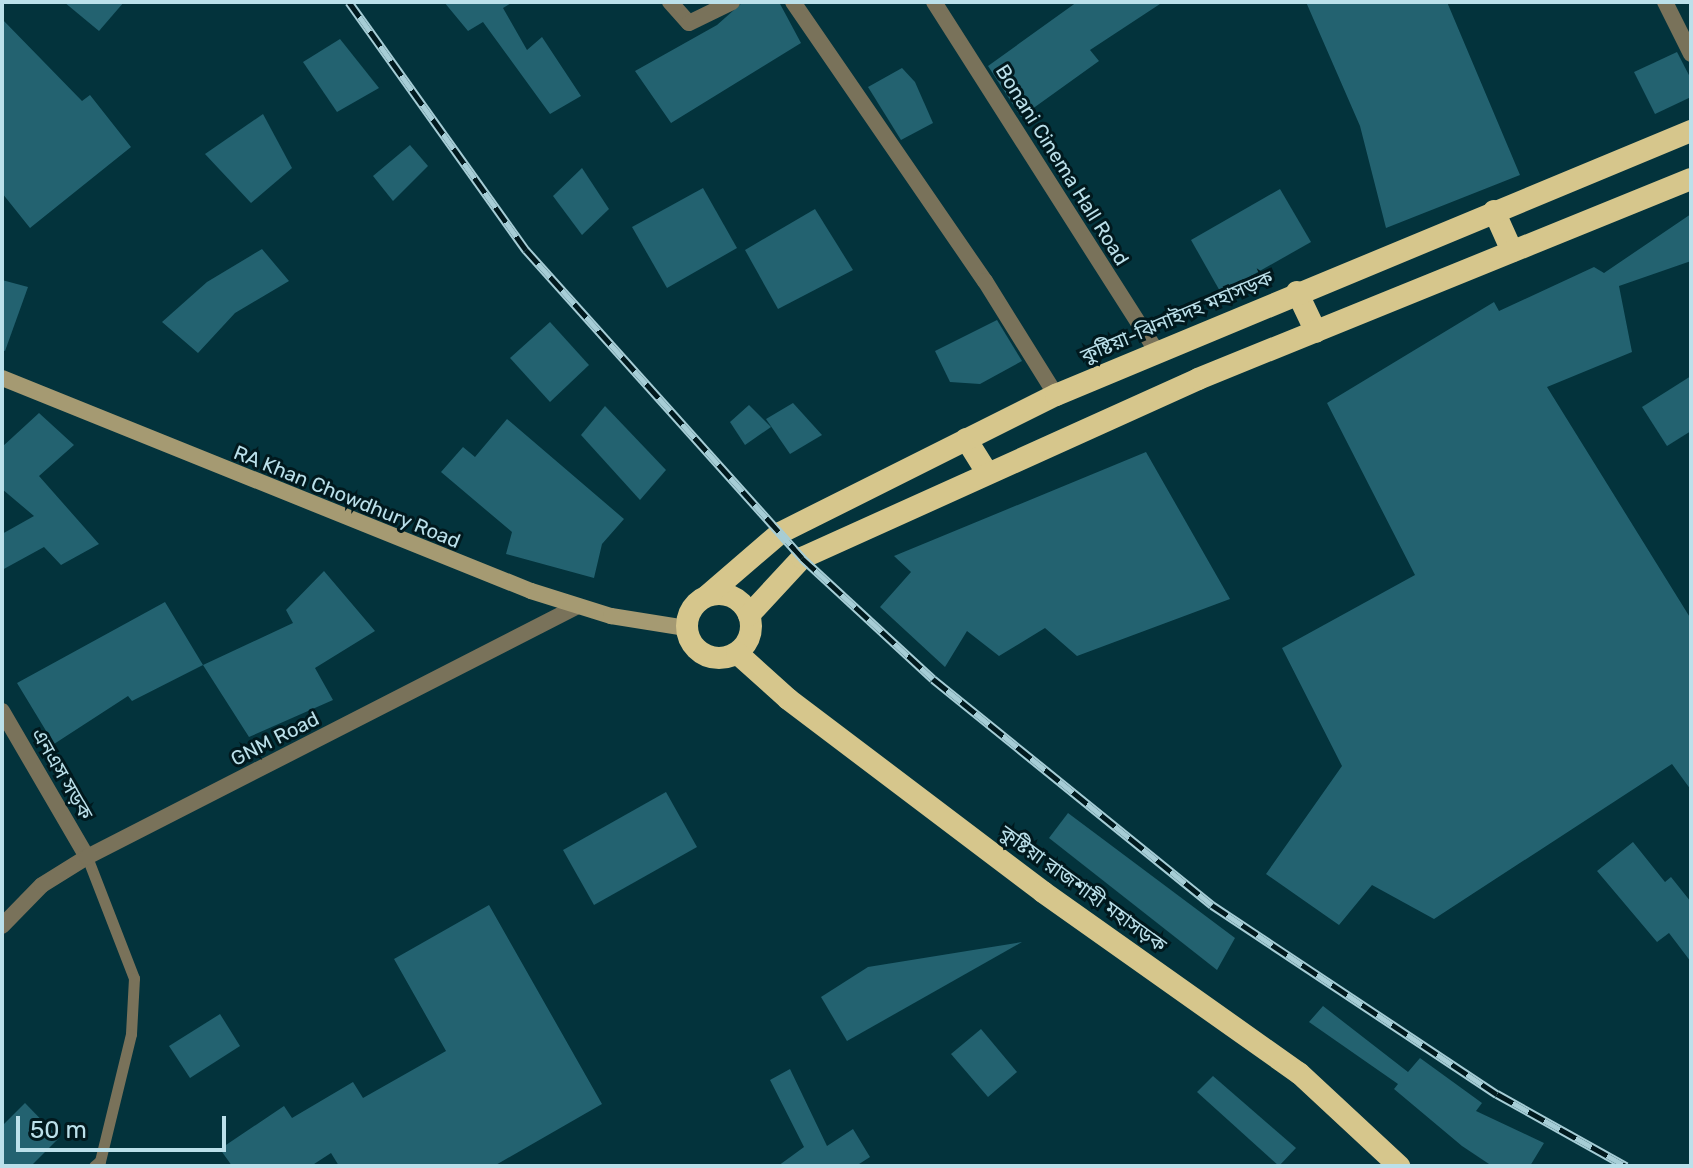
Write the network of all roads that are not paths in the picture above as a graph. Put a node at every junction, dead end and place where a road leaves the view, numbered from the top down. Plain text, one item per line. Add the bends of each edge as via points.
1 (670, 2) edge
2 (732, 2) edge
3 (793, 2) edge
4 (934, 2) edge
5 (1665, 2) edge
6 (1691, 54) edge
7 (1691, 131) edge
8 (1691, 179) edge
9 (1494, 211) junction
10 (1512, 251) junction
11 (1297, 292) junction
12 (1316, 332) junction
13 (1156, 350) junction
14 (2, 378) edge
15 (1056, 395) junction
16 (966, 439) junction
17 (987, 473) junction
18 (708, 595) junction
19 (578, 606) junction
20 (749, 615) junction
21 (686, 628) junction
22 (737, 653) junction
23 (2, 711) edge
24 (87, 857) junction
25 (2, 926) edge
26 (99, 1164) edge
27 (1399, 1166) edge

1 - 2 street via 689,23
3 - 15 street via 985,281
4 - 13 street, Bonani Cinema Hall Road
5 - 6 street
7 - 9 highway, কুষ্টিয়া-ঝিনাইদহ মহাসড়ক
8 - 10 highway
9 - 10 highway
9 - 11 highway, কুষ্টিয়া-ঝিনাইদহ মহাসড়ক
10 - 12 highway
11 - 12 highway
11 - 13 highway, কুষ্টিয়া-ঝিনাইদহ মহাসড়ক
12 - 17 highway
13 - 15 highway, কুষ্টিয়া-ঝিনাইদহ মহাসড়ক
14 - 19 main road, RA Khan Chowdhury Road via 284,494
15 - 16 highway, কুষ্টিয়া-ঝিনাইদহ মহাসড়ক
16 - 17 highway
16 - 18 highway, কুষ্টিয়া-ঝিনাইদহ মহাসড়ক via 780,533
17 - 20 highway via 802,558
18 - 20 highway via 737,599
18 - 21 highway via 694,605
19 - 21 main road, RA Khan Chowdhury Road
19 - 24 street, GNM Road
20 - 22 highway via 750,637
21 - 22 highway via 691,644 704,655 721,659
22 - 27 highway, কুষ্টিয়া রাজশাহী মহাসড়ক via 788,699 1043,892 1299,1073
23 - 24 street, এনএস সড়ক
24 - 25 street, GNM Road via 42,885
24 - 26 lane via 134,978 131,1034

